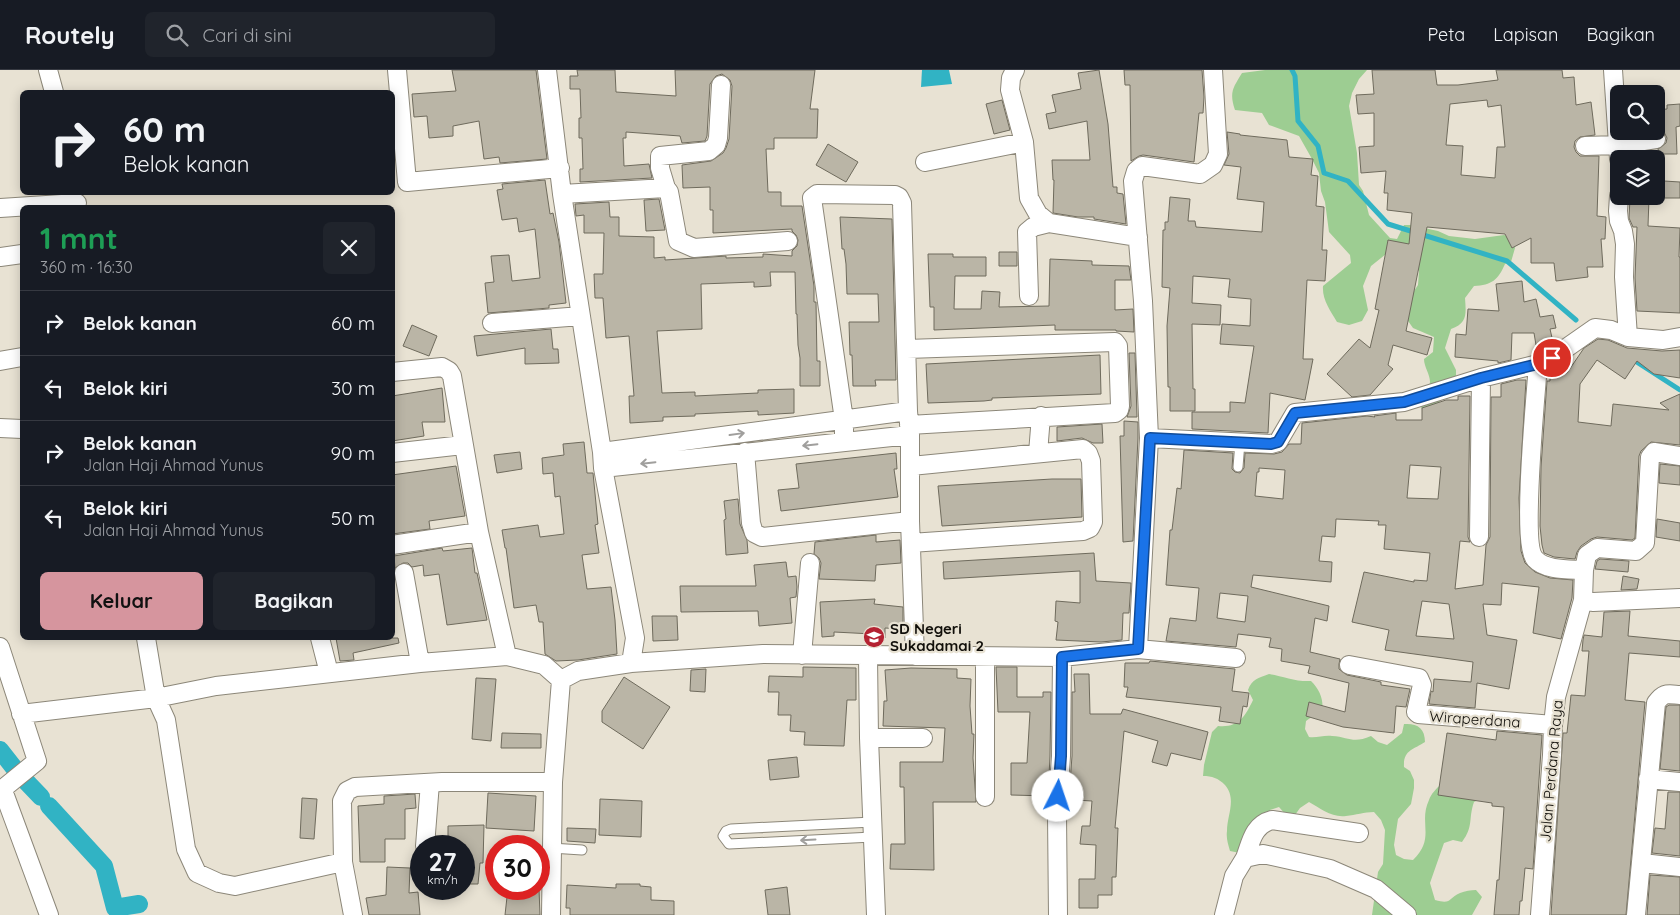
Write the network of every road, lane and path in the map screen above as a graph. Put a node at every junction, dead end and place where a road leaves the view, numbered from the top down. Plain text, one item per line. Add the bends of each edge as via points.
1 (48, 70) edge
2 (397, 70) edge
3 (547, 70) edge
4 (1015, 70) edge
5 (1212, 70) edge
6 (1613, 70) edge
7 (721, 86) dead end
8 (53, 90) edge
9 (1653, 140) edge
10 (1024, 142) junction
11 (1585, 146) dead end
12 (1618, 150) edge
13 (1624, 150) edge
14 (1610, 151) edge
15 (925, 162) dead end
16 (560, 168) junction
17 (666, 188) junction
18 (562, 194) junction
19 (76, 201) edge
20 (33, 205) edge
21 (1619, 205) edge
22 (20, 206) edge
23 (0, 208) edge
24 (1049, 223) junction
25 (1138, 237) junction
26 (788, 241) dead end
27 (20, 254) edge
28 (0, 256) edge
29 (1029, 296) dead end
30 (581, 316) junction
31 (492, 323) dead end
32 (1628, 337) junction
33 (1680, 337) edge
34 (907, 348) junction
35 (20, 357) edge
36 (0, 361) edge
37 (1538, 364) junction
38 (395, 372) edge
39 (1481, 378) junction
40 (1041, 416) junction
41 (844, 420) junction
42 (909, 424) junction
43 (0, 428) edge
44 (20, 429) edge
45 (714, 437) junction
46 (1150, 438) junction
47 (844, 442) junction
48 (1240, 442) junction
49 (463, 445) junction
50 (745, 452) junction
51 (395, 453) edge
52 (1038, 453) junction
53 (718, 455) junction
54 (1680, 456) edge
55 (602, 460) junction
56 (911, 466) junction
57 (1238, 467) dead end
58 (910, 521) junction
59 (478, 532) junction
60 (1478, 537) dead end
61 (911, 543) junction
62 (395, 545) edge
63 (810, 563) dead end
64 (1584, 570) junction
65 (404, 573) dead end
66 (1680, 598) edge
67 (1583, 600) junction
68 (146, 640) edge
69 (320, 640) edge
70 (0, 647) edge
71 (1138, 649) junction
72 (802, 655) junction
73 (507, 656) junction
74 (868, 656) junction
75 (915, 656) junction
76 (985, 657) junction
77 (1062, 657) junction
78 (1236, 658) dead end
79 (420, 663) junction
80 (631, 663) junction
81 (1349, 665) dead end
82 (328, 674) junction
83 (561, 680) junction
84 (1680, 695) edge
85 (156, 698) junction
86 (21, 714) junction
87 (1553, 725) junction
88 (869, 738) junction
89 (923, 738) dead end
90 (1648, 779) junction
91 (553, 782) junction
92 (1680, 782) edge
93 (430, 783) junction
94 (985, 798) dead end
95 (873, 830) junction
96 (1359, 833) dead end
97 (426, 835) edge
98 (551, 848) junction
99 (582, 850) dead end
100 (1245, 858) junction
101 (343, 862) junction
102 (1642, 863) junction
103 (1680, 867) edge
104 (49, 915) edge
105 (353, 915) edge
106 (551, 915) edge
107 (876, 915) edge
108 (1058, 915) edge
109 (1224, 915) edge
110 (1407, 915) edge
111 (1540, 915) edge
112 (1636, 915) edge

1 - 8 street
2 - 16 street via 407,182
3 - 16 street
4 - 10 street via 1010,90
5 - 25 street via 1218,154 1213,165 1200,174 1142,166 1136,171 1133,182
6 - 12 street
7 - 17 street via 716,145 709,151 660,156
9 - 13 street
10 - 15 street
10 - 24 street via 1029,198 1038,214
11 - 14 street
16 - 18 street
17 - 18 street
17 - 26 street via 678,242 682,244 694,248
18 - 30 street
19 - 20 street
21 - 32 street
22 - 23 street
24 - 25 street
24 - 29 street via 1033,227 1028,232
25 - 46 street
27 - 28 street
30 - 31 street
30 - 55 street
32 - 33 street via 1664,340
32 - 37 street via 1595,328
34 - 40 street via 1115,342 1118,346 1119,410 1115,413
34 - 41 street via 902,203 895,195 817,194 812,203
34 - 42 street
35 - 36 street
37 - 39 street
37 - 64 street via 1529,516 1531,550 1536,560 1544,564
38 - 49 street via 442,367 449,371
39 - 48 street via 1404,402 1295,413 1278,442
39 - 60 street
40 - 42 street
40 - 52 street
41 - 42 street
45 -> 41 street
41 - 47 street
42 - 47 street
42 - 56 street
43 - 44 street
45 - 53 street
45 - 55 street
46 - 48 street
46 - 71 street
47 -> 50 street
48 - 57 lane
49 - 51 street
49 - 59 street
50 - 53 street
50 - 58 street via 750,523 754,533 762,537
52 - 56 street
52 - 61 street via 1083,449 1088,452 1092,462 1093,522 1090,528
53 -> 55 street
54 - 64 street, Jalan Perdana Raya via 1654,452 1650,457 1645,543 1636,551 1597,548 1587,555
55 - 80 street via 635,638
56 - 58 street
58 - 61 street
59 - 62 street
59 - 73 street
61 - 75 street
63 - 72 street
64 - 67 street, Jalan Perdana Raya
65 - 79 street
66 - 67 street
67 - 87 street, Jalan Perdana Raya via 1556,697
68 - 85 street
69 - 82 street
70 - 86 street
71 - 77 street
71 - 78 street
72 - 74 street
72 - 80 street
73 - 79 street
73 - 83 street via 544,665
74 - 75 street
74 - 88 street
75 - 76 street
76 - 77 street
76 - 94 street
77 - 108 street via 1057,815
79 - 82 street
80 - 83 street via 578,671
81 - 87 street, Wiraperdana via 1420,678 1418,714
82 - 85 street via 216,686
83 - 91 street
84 - 90 street via 1665,694 1656,703
85 - 86 street
85 - 101 street via 166,720 186,849 197,873 234,886
86 - 104 street via 37,761 5,787 4,793
87 - 111 street, Jalan Perdana Raya
88 - 89 street
88 - 95 street
90 - 92 street
90 - 102 street
91 - 93 street
91 - 98 street
93 - 97 street
93 - 101 street via 355,787 347,791 342,801
95 -> 95 lane via 730,844 723,836 731,829
95 - 107 street
96 - 100 street via 1272,820 1256,829
98 - 99 lane
98 - 106 street
100 - 109 street via 1234,876
100 - 110 street via 1263,854 1330,869 1376,889
101 - 105 street
102 - 103 street
102 - 112 street

